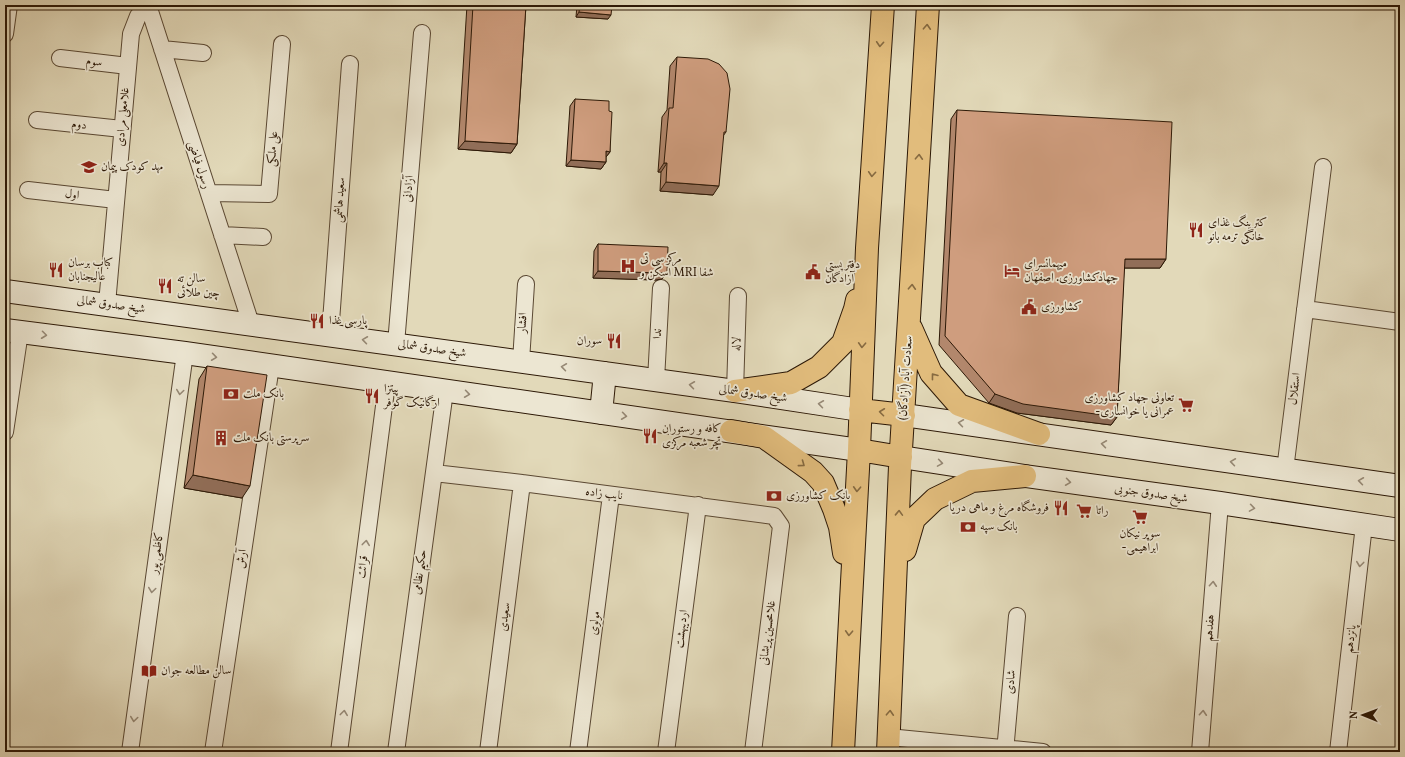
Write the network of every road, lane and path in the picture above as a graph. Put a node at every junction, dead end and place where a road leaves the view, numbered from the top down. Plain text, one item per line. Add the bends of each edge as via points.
1 (9, 5) edge
2 (883, 5) edge
3 (928, 5) edge
4 (144, 6) edge
5 (422, 33) dead end
6 (5, 34) edge
7 (282, 44) dead end
8 (162, 49) junction
9 (202, 53) dead end
10 (60, 58) dead end
11 (350, 64) dead end
12 (128, 66) junction
13 (37, 120) dead end
14 (122, 129) junction
15 (1323, 167) dead end
16 (28, 190) dead end
17 (209, 193) junction
18 (116, 200) junction
19 (222, 235) junction
20 (263, 237) dead end
21 (867, 248) junction
22 (526, 284) dead end
23 (661, 288) dead end
24 (5, 290) edge
25 (738, 296) dead end
26 (107, 304) junction
27 (1304, 309) junction
28 (1400, 322) edge
29 (251, 324) junction
30 (910, 326) junction
31 (13, 331) edge
32 (330, 335) junction
33 (396, 344) junction
34 (185, 353) junction
35 (521, 362) junction
36 (271, 366) junction
37 (605, 373) junction
38 (656, 380) junction
39 (387, 383) junction
40 (445, 391) junction
41 (735, 391) junction
42 (860, 410) junction
43 (601, 413) junction
44 (904, 415) junction
45 (731, 431) junction
46 (5, 432) edge
47 (1039, 434) junction
48 (858, 450) junction
49 (901, 457) junction
50 (1285, 470) junction
51 (434, 473) junction
52 (1025, 476) junction
53 (522, 483) junction
54 (1400, 486) edge
55 (611, 495) junction
56 (1220, 503) junction
57 (698, 505) junction
58 (774, 516) joint
59 (1364, 525) junction
60 (1400, 530) edge
61 (895, 594) junction
62 (851, 602) junction
63 (1017, 616) dead end
64 (888, 744) edge
65 (1005, 750) edge
66 (130, 752) edge
67 (213, 752) edge
68 (339, 752) edge
69 (396, 752) edge
70 (488, 752) edge
71 (578, 752) edge
72 (666, 752) edge
73 (753, 752) edge
74 (843, 752) edge
75 (1043, 752) edge
76 (1200, 752) edge
77 (1338, 752) edge

1 - 6 street
2 -> 21 main road
30 -> 3 main road, سعادت آباد (آزادگان)
4 - 8 street, رسول فیاضی
4 - 12 street, غلامعلی مرادی via 130,34
5 - 33 street, آزادانی
7 - 17 street, علی ملکی via 269,194
8 - 9 street
8 - 17 street, رسول فیاضی
10 - 12 street, سوم
11 - 32 street, سعید هاشمی
12 - 14 street, غلامعلی مرادی
13 - 14 street, دوم
14 - 18 street, غلامعلی مرادی
15 - 27 street, استقلال
16 - 18 street, اول
17 - 19 street, رسول فیاضی
18 - 26 street, غلامعلی مرادی
19 - 20 street
19 - 29 street, رسول فیاضی
21 - 41 main road via 855,309 842,343 819,367 792,383
21 -> 42 main road
22 - 35 street, افشار
23 - 38 street, ندا
24 - 26 main road, شیخ صدوق شمالی
25 - 41 street, لاله
26 - 29 main road, شیخ صدوق شمالی
27 - 28 street
27 - 50 street, استقلال
29 - 32 main road, شیخ صدوق شمالی
30 - 44 main road, سعادت آباد (آزادگان)
47 -> 30 main road via 959,405 931,373
31 -> 34 main road
31 - 46 street
33 -> 32 main road, شیخ صدوق شمالی
33 - 35 main road, شیخ صدوق شمالی
34 -> 36 main road
34 -> 66 street, کاظمی پور
37 -> 35 main road, شیخ صدوق شمالی
36 - 39 main road
36 - 67 street, آرش
37 - 38 main road, شیخ صدوق شمالی
37 - 43 main road
41 -> 38 main road, شیخ صدوق شمالی
39 - 40 main road
68 -> 39 street, قرائت
40 -> 43 main road
40 - 51 street, حکیم نظامی
42 -> 41 main road, شیخ صدوق شمالی
44 -> 42 main road
42 - 48 main road
43 -> 45 main road
47 -> 44 main road
44 - 49 main road, سعادت آباد (آزادگان)
45 - 48 main road
45 -> 62 main road via 764,437 813,472 823,483 840,527
50 -> 47 main road
48 - 49 main road
48 -> 62 main road
49 -> 52 main road, شیخ صدوق جنوبی
61 -> 49 main road, سعادت آباد (آزادگان)
54 -> 50 main road
51 - 53 street, نایب زاده
51 - 69 street, حکیم نظامی
52 -> 56 main road, شیخ صدوق جنوبی
52 - 61 main road via 972,481 935,499 914,519
53 - 55 street, نایب زاده
53 - 70 street, سعیدی
55 - 57 street, نایب زاده
55 - 71 street, مولوی
56 -> 59 main road, شیخ صدوق جنوبی
76 -> 56 street, هفدهم
57 - 58 street, نایب زاده
57 - 72 street, اردیبهشت
58 - 73 street, غلامحسین پریشانی via 781,526
59 - 60 main road, شیخ صدوق جنوبی
59 -> 77 street, پانزدهم
64 -> 61 main road, سعادت آباد (آزادگان)
62 -> 74 main road
63 - 65 street, شادی
64 - 65 street
65 - 75 street

